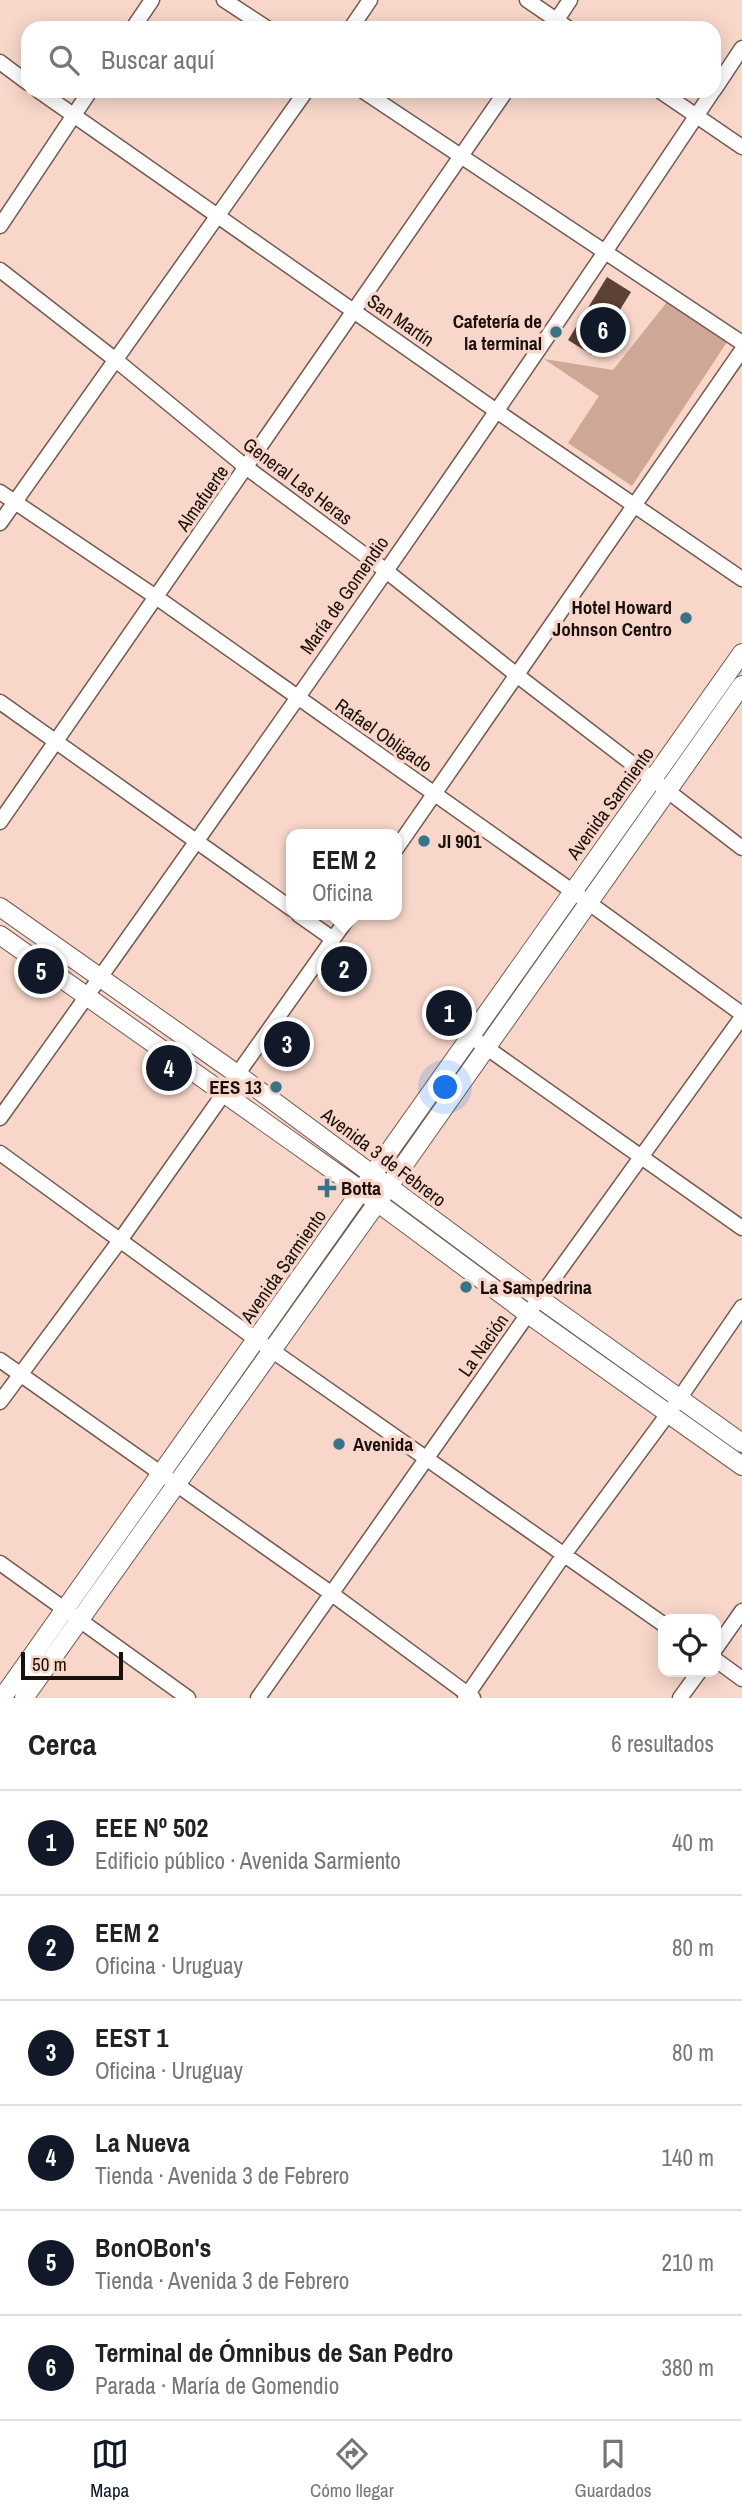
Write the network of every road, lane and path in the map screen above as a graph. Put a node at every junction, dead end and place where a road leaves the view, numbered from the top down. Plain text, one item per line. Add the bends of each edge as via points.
1 (152, 0) edge
2 (223, 0) edge
3 (370, 0) edge
4 (527, 0) edge
5 (570, 0) edge
6 (138, 21) edge
7 (256, 21) edge
8 (356, 21) edge
9 (553, 21) edge
10 (561, 21) edge
11 (742, 48) edge
12 (0, 62) edge
13 (21, 78) edge
14 (721, 80) edge
15 (49, 98) edge
16 (85, 98) edge
17 (301, 98) edge
18 (374, 98) edge
19 (501, 98) edge
20 (670, 98) edge
21 (709, 98) edge
22 (73, 116) junction
23 (697, 116) junction
24 (742, 147) edge
25 (460, 155) junction
26 (216, 216) junction
27 (0, 226) edge
28 (606, 252) junction
29 (0, 270) edge
30 (355, 311) junction
31 (742, 344) edge
32 (742, 350) edge
33 (117, 361) junction
34 (495, 410) junction
35 (247, 468) junction
36 (0, 492) edge
37 (15, 502) junction
38 (636, 505) junction
39 (0, 523) edge
40 (385, 570) junction
41 (742, 579) edge
42 (156, 597) junction
43 (742, 653) edge
44 (518, 676) junction
45 (742, 685) edge
46 (296, 697) junction
47 (0, 702) edge
48 (56, 743) junction
49 (661, 784) junction
50 (435, 794) junction
51 (0, 822) edge
52 (196, 841) junction
53 (402, 842) edge
54 (742, 848) edge
55 (572, 891) junction
56 (589, 903) junction
57 (286, 905) edge
58 (0, 907) edge
59 (306, 920) edge
60 (346, 920) edge
61 (0, 935) edge
62 (333, 939) junction
63 (100, 978) junction
64 (87, 996) junction
65 (742, 1015) edge
66 (470, 1036) junction
67 (487, 1046) junction
68 (237, 1074) junction
69 (224, 1093) junction
70 (0, 1118) edge
71 (0, 1153) edge
72 (642, 1156) junction
73 (373, 1175) junction
74 (388, 1187) junction
75 (362, 1191) junction
76 (377, 1203) junction
77 (742, 1228) edge
78 (121, 1239) junction
79 (540, 1298) junction
80 (742, 1307) edge
81 (528, 1314) junction
82 (264, 1344) junction
83 (0, 1360) edge
84 (20, 1374) junction
85 (679, 1399) junction
86 (0, 1402) edge
87 (667, 1414) junction
88 (742, 1443) edge
89 (427, 1459) junction
90 (742, 1466) edge
91 (162, 1473) junction
92 (176, 1485) junction
93 (563, 1556) junction
94 (0, 1563) edge
95 (332, 1594) junction
96 (65, 1609) junction
97 (742, 1611) edge
98 (80, 1621) junction
99 (658, 1621) edge
100 (721, 1641) edge
101 (721, 1664) edge
102 (695, 1677) edge
103 (742, 1679) edge
104 (469, 1697) edge
105 (2, 1698) edge
106 (24, 1698) edge
107 (188, 1698) edge
108 (258, 1698) edge
109 (680, 1698) edge

1 - 6 street
2 - 7 street
3 - 8 street
4 - 9 street
5 - 10 street
11 - 14 street, María de Gomendio
12 - 13 street
15 - 22 street, San Martín
16 - 22 street
17 - 26 street
18 - 25 street
19 - 25 street, Almafuerte
20 - 23 street
21 - 23 street, María de Gomendio
22 - 26 street, San Martín
22 - 27 street
23 - 24 street
23 - 28 street, María de Gomendio
25 - 28 street
25 - 30 street, Almafuerte
26 - 30 street, San Martín
26 - 33 street
28 - 31 street
28 - 34 street, María de Gomendio
29 - 33 street, General Las Heras
30 - 34 street, San Martín
30 - 35 street, Almafuerte
32 - 38 street
33 - 35 street, General Las Heras
33 - 37 street
34 - 38 street, San Martín
34 - 40 street, María de Gomendio
35 - 40 street, General Las Heras
35 - 42 street, Almafuerte
36 - 37 street, Rafael Obligado
37 - 39 street
37 - 42 street, Rafael Obligado
38 - 41 street, San Martín
38 - 44 street
40 - 44 street, General Las Heras
40 - 46 street, María de Gomendio
42 - 46 street, Rafael Obligado
42 - 48 street, Almafuerte
43 - 49 main road, Avenida Sarmiento
44 - 49 street, General Las Heras
44 - 50 street
45 - 49 main road, Avenida Sarmiento
46 - 50 street, Rafael Obligado
46 - 52 street, María de Gomendio
47 - 48 street
48 - 51 street, Almafuerte
48 - 52 street
49 - 54 street, General Las Heras
49 - 55 main road, Avenida Sarmiento
49 - 56 main road, Avenida Sarmiento
50 - 53 street
50 - 55 street, Rafael Obligado
52 - 57 street
52 - 63 street, María de Gomendio
55 - 56 street, Rafael Obligado
55 - 66 main road, Avenida Sarmiento
56 - 65 street, Rafael Obligado
56 - 67 main road, Avenida Sarmiento
58 - 63 main road, Avenida 3 de Febrero
59 - 62 street
60 - 62 street
61 - 64 main road, Avenida 3 de Febrero
62 - 68 street
63 - 64 street, María de Gomendio
63 - 68 main road, Avenida 3 de Febrero
64 - 69 main road, Avenida 3 de Febrero
64 - 70 street, María de Gomendio
65 - 72 street, La Nación
66 - 67 street
66 - 73 main road, Avenida Sarmiento
67 - 72 street
67 - 74 main road, Avenida Sarmiento
68 - 69 street
68 - 73 main road, Avenida 3 de Febrero
69 - 75 main road, Avenida 3 de Febrero
69 - 78 street
71 - 78 street
72 - 77 street
72 - 79 street, La Nación
73 - 74 main road, Avenida 3 de Febrero
73 - 75 main road, Avenida Sarmiento
74 - 76 main road, Avenida Sarmiento
74 - 79 main road, Avenida 3 de Febrero
75 - 76 main road, Avenida 3 de Febrero
75 - 82 main road, Avenida Sarmiento
76 - 81 main road, Avenida 3 de Febrero
76 - 82 main road, Avenida Sarmiento
78 - 82 street
78 - 84 street
79 - 81 street, La Nación
79 - 85 main road, Avenida 3 de Febrero
80 - 85 street
81 - 87 main road, Avenida 3 de Febrero
81 - 89 street, La Nación
82 - 89 street
82 - 91 main road, Avenida Sarmiento
82 - 92 main road, Avenida Sarmiento
83 - 84 street
84 - 86 street
84 - 91 street
85 - 87 street
85 - 88 main road, Avenida 3 de Febrero
87 - 90 main road, Avenida 3 de Febrero
87 - 93 street
89 - 93 street
89 - 95 street, La Nación
91 - 92 street
91 - 96 main road, Avenida Sarmiento
92 - 95 street
92 - 98 main road, Avenida Sarmiento
93 - 99 street
93 - 104 street
94 - 96 street
95 - 104 street
95 - 108 street, La Nación
96 - 98 street
96 - 105 main road, Avenida Sarmiento
97 - 100 street
98 - 106 main road, Avenida Sarmiento
98 - 107 street
101 - 103 street
102 - 109 street

